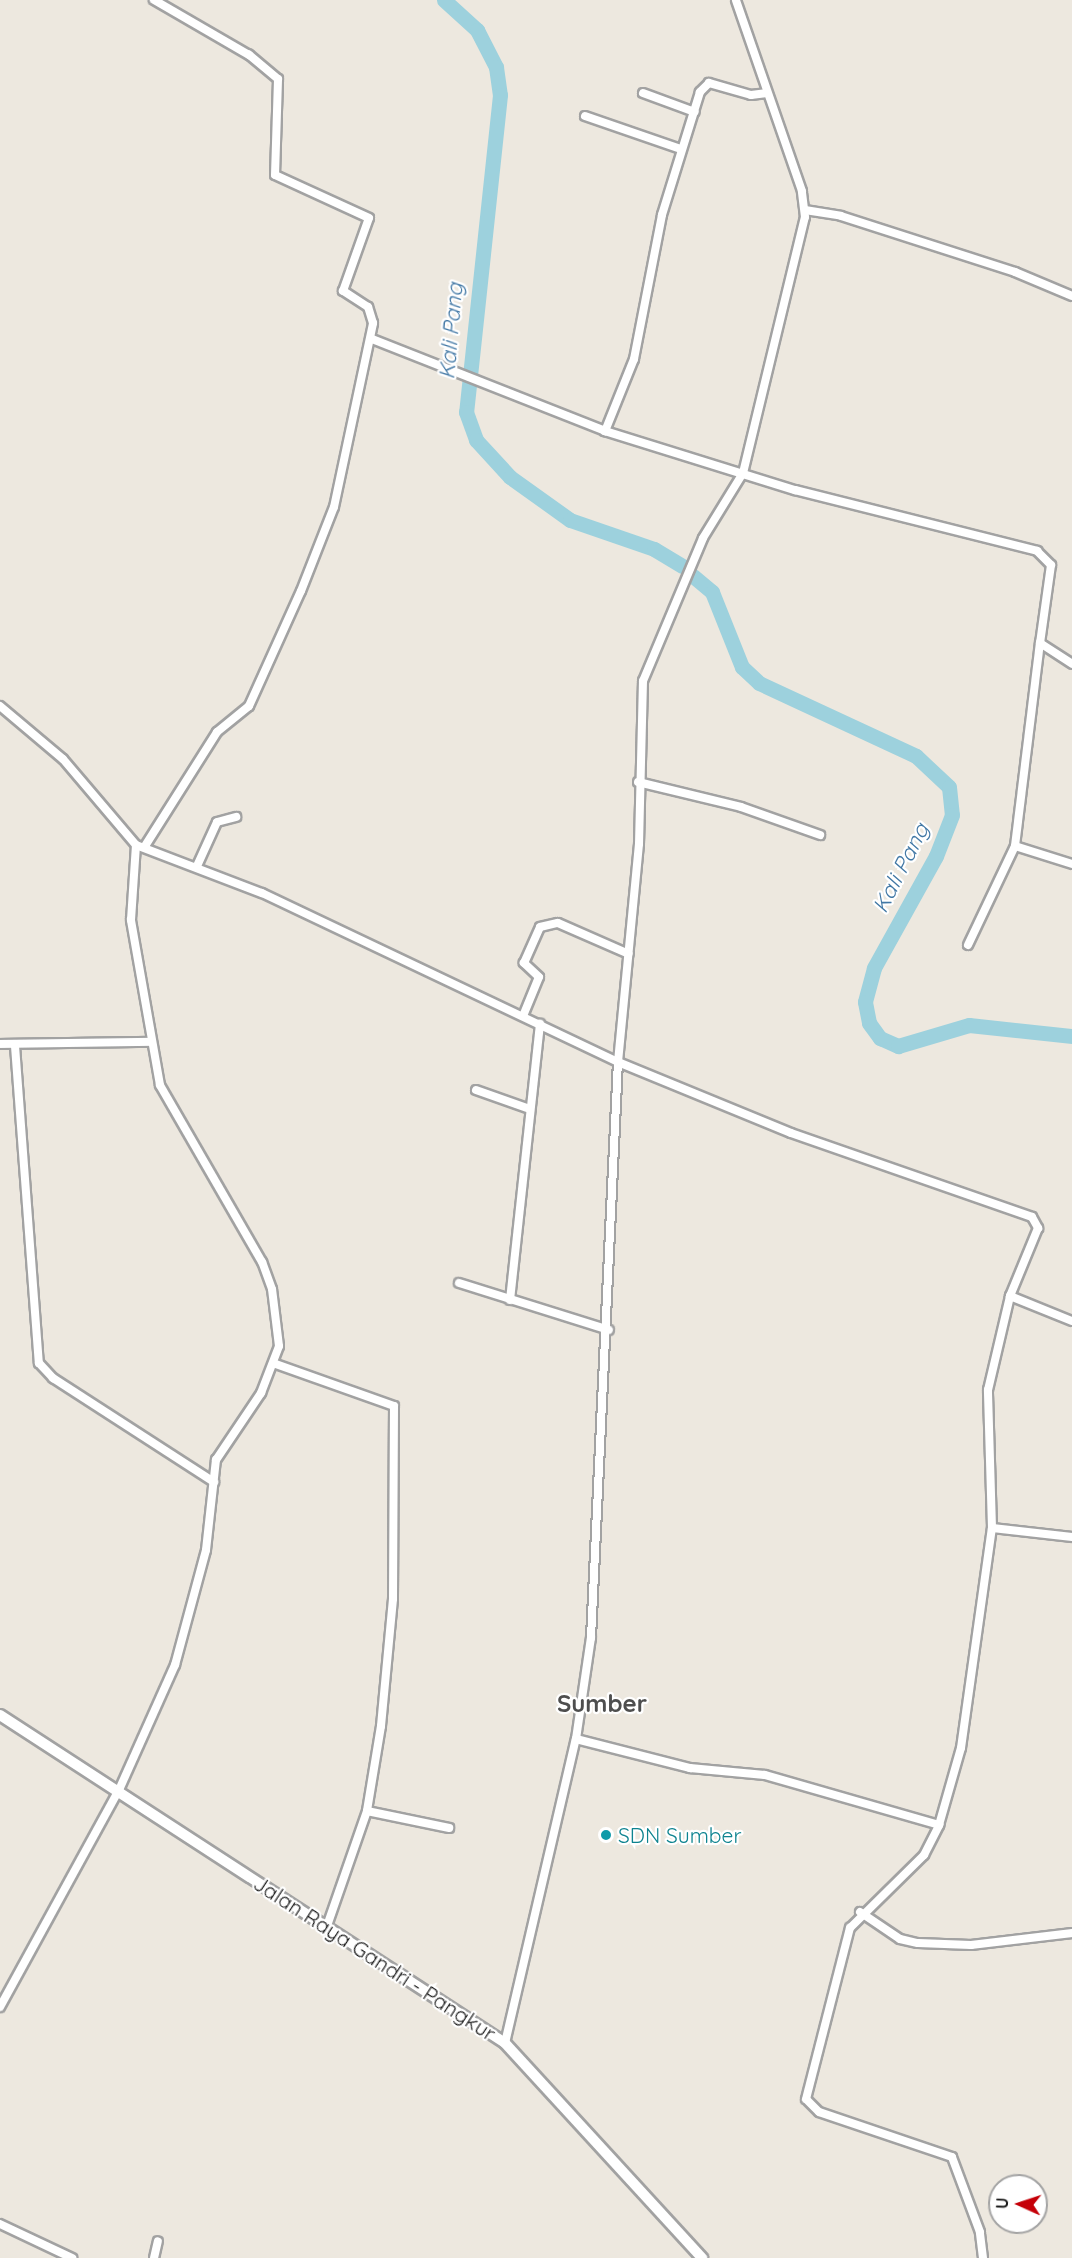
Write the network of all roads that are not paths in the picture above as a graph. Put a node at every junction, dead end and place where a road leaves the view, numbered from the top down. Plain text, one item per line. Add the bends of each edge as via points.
1 (154, 0) edge
2 (736, 0) edge
3 (643, 93) dead end
4 (767, 93) junction
5 (695, 112) junction
6 (585, 116) dead end
7 (681, 149) junction
8 (806, 210) junction
9 (1072, 296) edge
10 (372, 339) junction
11 (605, 431) junction
12 (743, 473) junction
13 (1040, 643) junction
14 (1072, 664) edge
15 (0, 706) edge
16 (638, 782) junction
17 (236, 817) dead end
18 (820, 835) dead end
19 (141, 846) junction
20 (1015, 846) junction
21 (1072, 864) edge
22 (197, 866) junction
23 (969, 945) dead end
24 (629, 954) junction
25 (523, 1016) junction
26 (540, 1024) junction
27 (151, 1042) junction
28 (0, 1044) edge
29 (21, 1045) junction
30 (618, 1062) junction
31 (476, 1090) dead end
32 (530, 1109) junction
33 (459, 1283) dead end
34 (1010, 1296) junction
35 (510, 1300) junction
36 (1072, 1321) edge
37 (609, 1330) junction
38 (276, 1364) junction
39 (214, 1482) junction
40 (992, 1528) junction
41 (1072, 1538) edge
42 (0, 1715) edge
43 (576, 1739) junction
44 (119, 1790) junction
45 (367, 1811) junction
46 (939, 1825) junction
47 (449, 1828) dead end
48 (860, 1912) junction
49 (327, 1926) junction
50 (1072, 1934) edge
51 (0, 2007) edge
52 (505, 2043) junction
53 (0, 2224) edge
54 (158, 2241) dead end
55 (72, 2258) edge
56 (154, 2258) edge
57 (702, 2258) edge
58 (983, 2258) edge

1 - 10 street via 249,55 278,79 278,181 369,218 344,291 368,307
2 - 4 street
3 - 5 street
4 - 5 street via 751,96 708,83
4 - 8 street
5 - 7 street
6 - 7 street
7 - 11 street via 662,215 634,359
8 - 9 street via 841,216 1016,272
8 - 12 street
10 - 11 street
10 - 19 street via 331,517 302,591 249,706 217,732
11 - 12 street
12 - 13 street via 1045,556 1051,572
12 - 16 street via 703,538 643,681
13 - 14 street
13 - 20 street
15 - 19 street via 63,759
16 - 18 street via 741,807
16 - 24 street
17 - 22 street via 216,822
19 - 22 street
19 - 27 street via 131,920
20 - 21 street
20 - 23 street
22 - 25 street
24 - 25 street via 558,923 540,927 524,963 539,977
24 - 30 street
25 - 26 street
26 - 30 street
26 - 32 street
27 - 29 street
27 - 38 street via 160,1085 262,1262 277,1316
28 - 29 street
29 - 39 street via 39,1363 53,1378
30 - 34 street via 791,1133 1032,1217 1038,1228
30 - 37 street
31 - 32 street
32 - 35 street
33 - 35 street
34 - 36 street
34 - 40 street via 988,1390
35 - 37 street
37 - 43 street via 591,1638
38 - 39 street via 227,1438
38 - 45 street via 394,1406 391,1650
39 - 44 street via 206,1550 187,1629
40 - 41 street
40 - 46 street via 961,1748
42 - 44 street, Jalan Raya Gandri - Pangkur
43 - 46 street via 698,1770 765,1775
43 - 52 street
44 - 49 street, Jalan Raya Gandri - Pangkur
44 - 51 street
45 - 47 street
45 - 49 street
46 - 48 street via 912,1869
48 - 50 street via 900,1939 918,1943 971,1945
48 - 58 street via 837,1970 807,2102 819,2112 952,2157 980,2232
49 - 52 street, Jalan Raya Gandri - Pangkur
52 - 57 street, Jalan Raya Gandri - Pangkur
53 - 55 street
54 - 56 street

